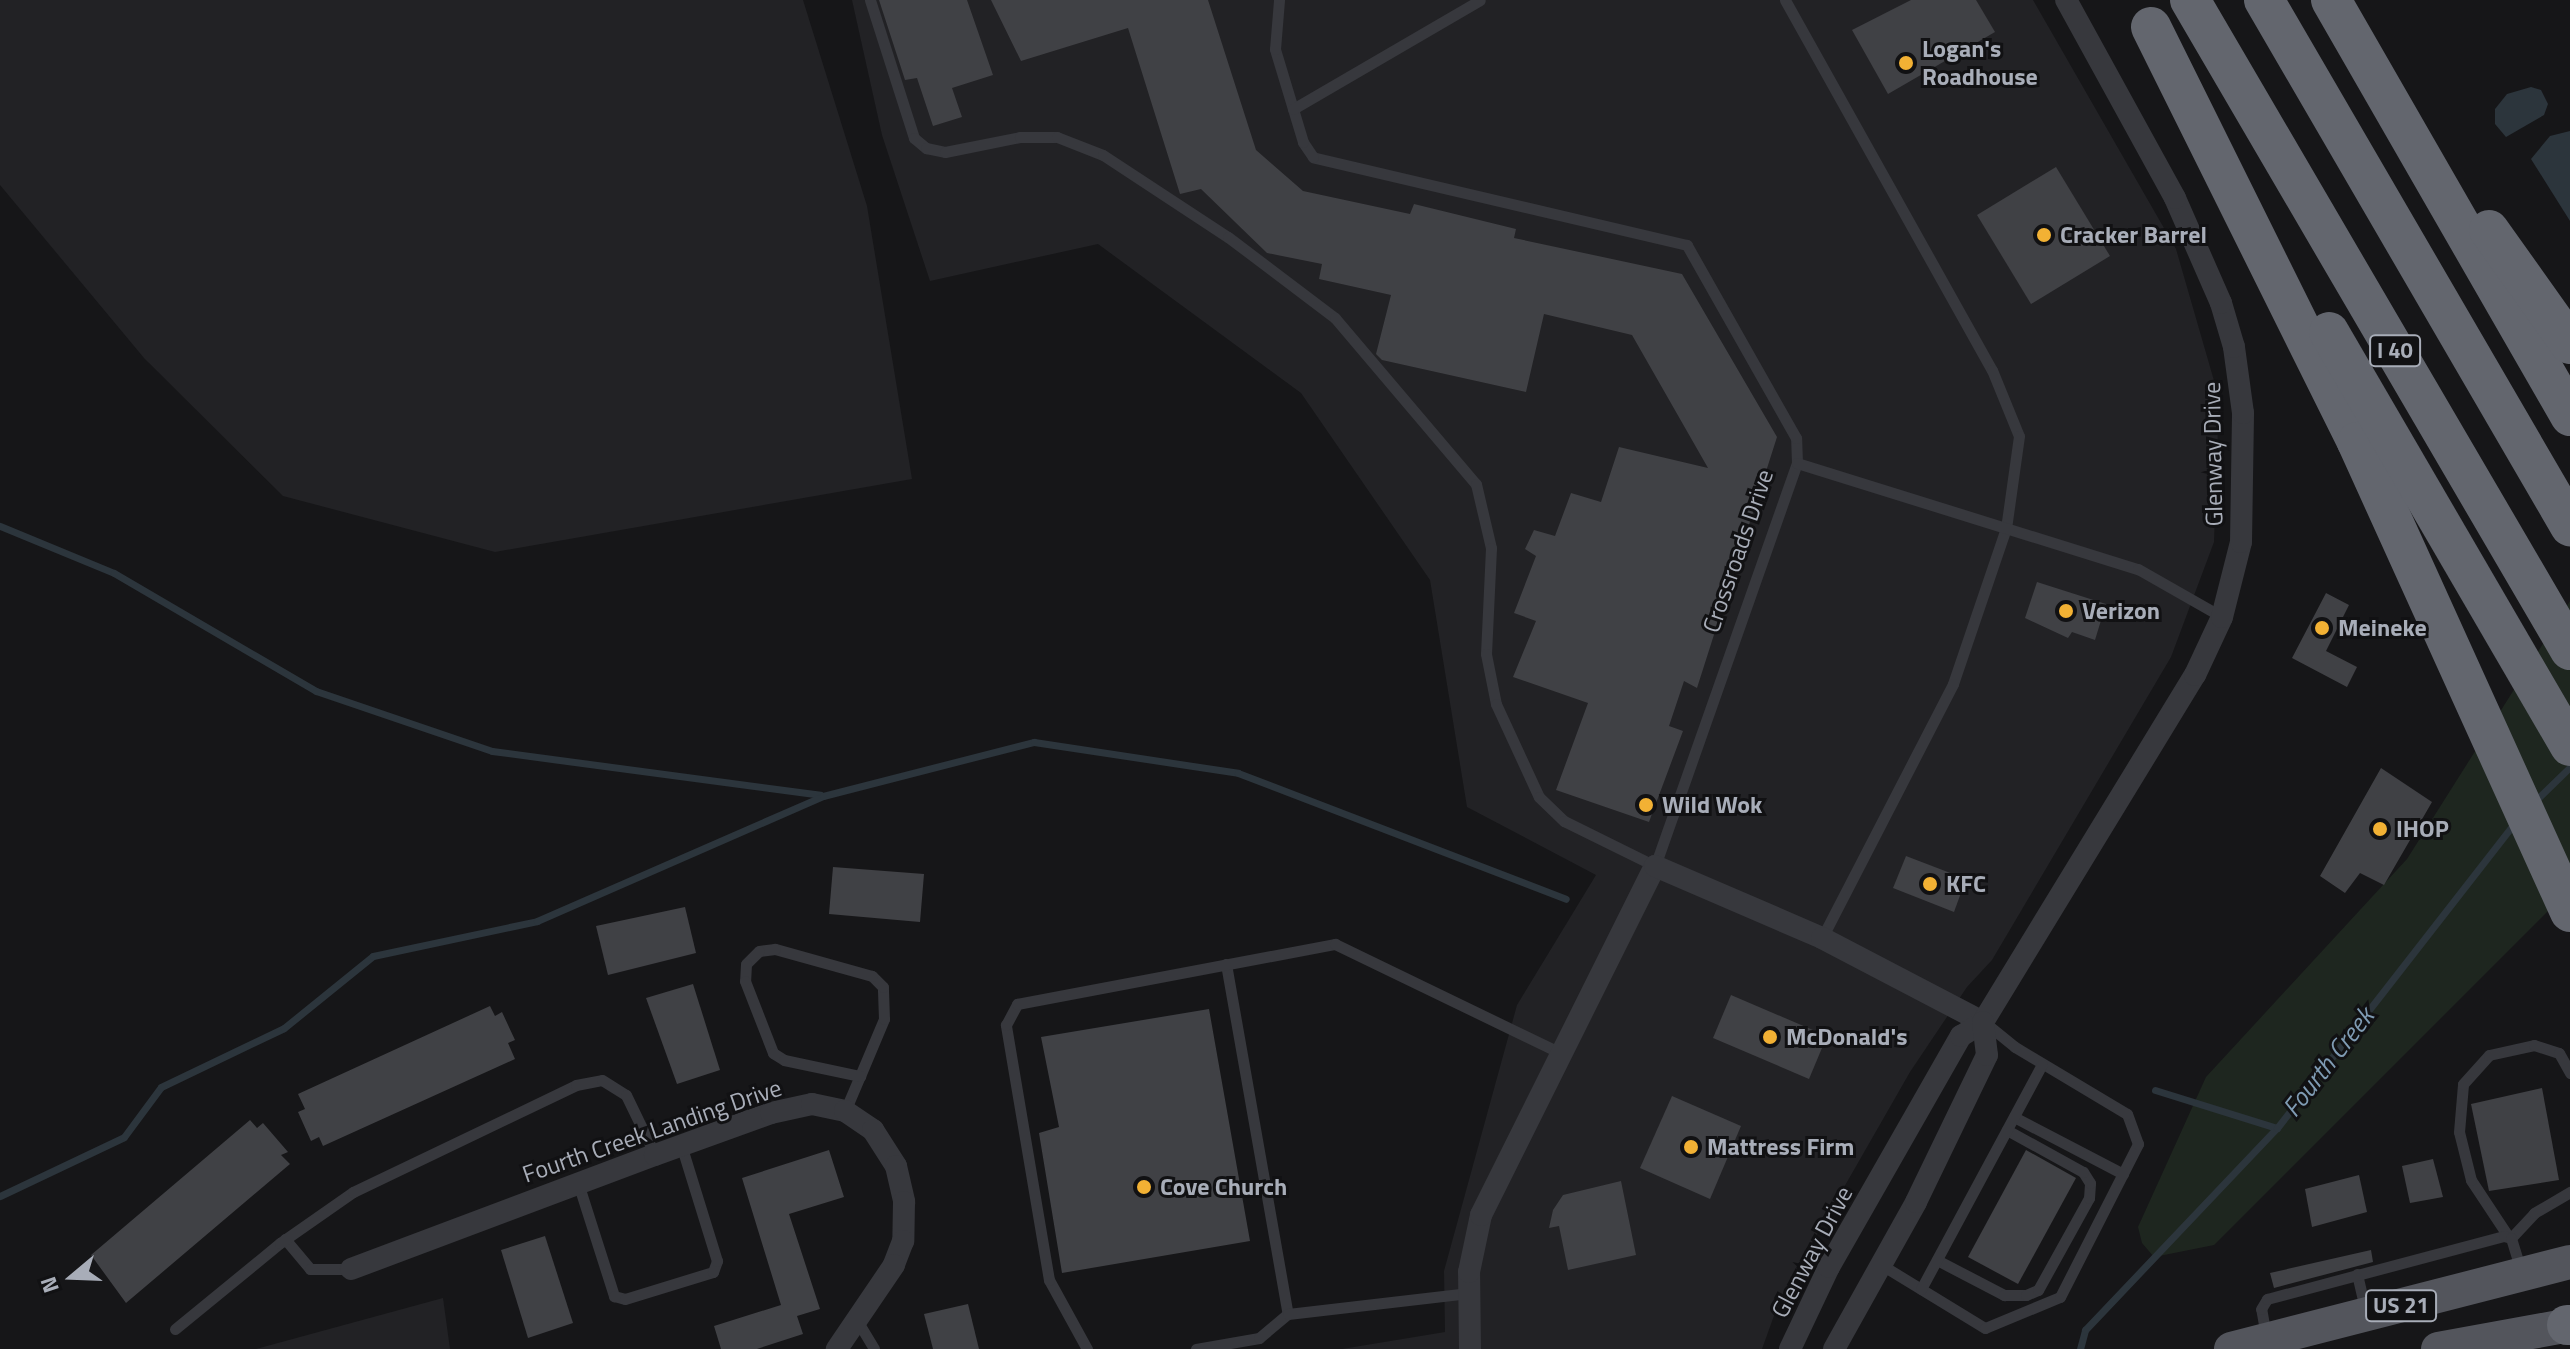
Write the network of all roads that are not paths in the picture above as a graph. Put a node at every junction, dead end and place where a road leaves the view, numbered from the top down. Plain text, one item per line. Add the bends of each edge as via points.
1 (870, 0) edge
2 (1279, 0) edge
3 (1480, 0) edge
4 (1785, 0) edge
5 (2066, 0) edge
6 (2190, 0) edge
7 (2264, 0) edge
8 (2143, 13) edge
9 (2339, 13) edge
10 (1293, 109) junction
11 (2570, 344) edge
12 (2570, 416) edge
13 (1797, 463) junction
14 (2570, 526) edge
15 (2006, 528) junction
16 (2222, 617) junction
17 (2562, 636) edge
18 (2570, 746) edge
19 (1655, 866) junction
20 (2570, 912) edge
21 (1822, 938) junction
22 (1226, 964) junction
23 (1983, 1022) junction
24 (1560, 1053) junction
25 (2042, 1064) junction
26 (2570, 1073) edge
27 (860, 1076) junction
28 (845, 1111) junction
29 (2014, 1117) junction
30 (2007, 1130) junction
31 (681, 1145) junction
32 (655, 1155) junction
33 (2123, 1174) junction
34 (578, 1183) junction
35 (2570, 1192) edge
36 (2510, 1237) junction
37 (285, 1239) junction
38 (1937, 1260) junction
39 (2570, 1262) edge
40 (1880, 1264) junction
41 (351, 1269) joint
42 (2357, 1274) junction
43 (2522, 1275) junction
44 (1921, 1289) junction
45 (1469, 1293) junction
46 (1288, 1314) junction
47 (2366, 1315) junction
48 (1851, 1316) junction
49 (858, 1322) junction
50 (2569, 1325) edge
51 (175, 1329) dead end
52 (2267, 1340) junction
53 (837, 1349) edge
54 (874, 1349) edge
55 (1087, 1349) edge
56 (1196, 1349) edge
57 (1470, 1349) edge
58 (1790, 1349) edge
59 (1834, 1349) edge
60 (1848, 1349) edge
61 (2231, 1349) edge
62 (2438, 1349) edge

1 - 19 lane via 914,138 926,148 945,152 1020,137 1057,137 1103,155 1228,237 1335,318 1476,484 1491,548 1486,654 1496,704 1539,797 1564,821
2 - 10 lane, Crossroads Drive via 1275,49
3 - 10 lane
4 - 15 lane via 2008,407 2019,436
5 - 16 street, Glenway Drive via 2175,198 2234,347 2245,473 2241,542
6 - 17 highway, I 40
7 - 14 highway, I 40
8 - 18 highway
8 - 20 highway via 2357,442
9 - 11 highway
9 - 12 highway
10 - 13 lane, Crossroads Drive via 1303,142 1313,157 1328,164 1687,245 1796,438
13 - 15 lane
13 - 19 lane, Crossroads Drive
15 - 16 lane via 2138,569
15 - 21 lane via 1953,684
16 - 23 street, Glenway Drive via 2195,675
19 - 21 street
19 - 24 street, Crossroads Drive
21 - 23 street
22 - 24 lane via 1335,944
22 - 46 lane
22 - 55 lane via 1017,1004 1009,1011 1006,1025 1049,1280
23 - 25 lane
23 - 40 street via 1987,1055
23 - 58 street, Glenway Drive via 1961,1036 1829,1267
24 - 45 street, Crossroads Drive via 1481,1215
25 - 29 lane
25 - 33 lane via 2127,1114 2138,1144
26 - 36 lane via 2559,1053 2534,1045 2489,1055 2463,1084 2459,1132 2471,1180
27 - 27 lane via 884,1019 883,987 872,976 775,949 759,951 746,964 745,981 773,1053
27 - 28 lane
28 - 31 street, Fourth Creek Landing Drive via 812,1104
28 - 49 street, Fourth Creek Landing Drive via 873,1130 896,1166 904,1202 903,1241 894,1265
29 - 30 lane
29 - 33 lane
30 - 38 lane
30 - 38 lane via 2083,1172 2090,1183 2089,1198 2038,1290 2026,1295 2004,1295
31 - 32 street, Fourth Creek Landing Drive
31 - 34 lane via 717,1261 713,1272 625,1299 614,1296
32 - 34 street, Fourth Creek Landing Drive
32 - 37 lane via 626,1095 602,1080 576,1085 353,1192
33 - 44 lane via 2060,1297 1985,1328
34 - 41 street, Fourth Creek Landing Drive
35 - 36 lane via 2534,1213
36 - 42 lane
36 - 43 lane
37 - 41 lane via 310,1269
37 - 51 lane
38 - 44 lane
39 - 43 main road, US 21
40 - 44 lane
40 - 48 street
42 - 47 lane
42 - 52 lane via 2262,1303
43 - 47 main road, US 21
45 - 46 lane
45 - 57 street, Crossroads Drive
46 - 56 lane via 1259,1338
47 - 52 main road, US 21
48 - 59 street
48 - 60 street
49 - 53 street, Fourth Creek Landing Drive
49 - 54 lane
50 - 62 main road, US 21
52 - 61 main road, US 21

